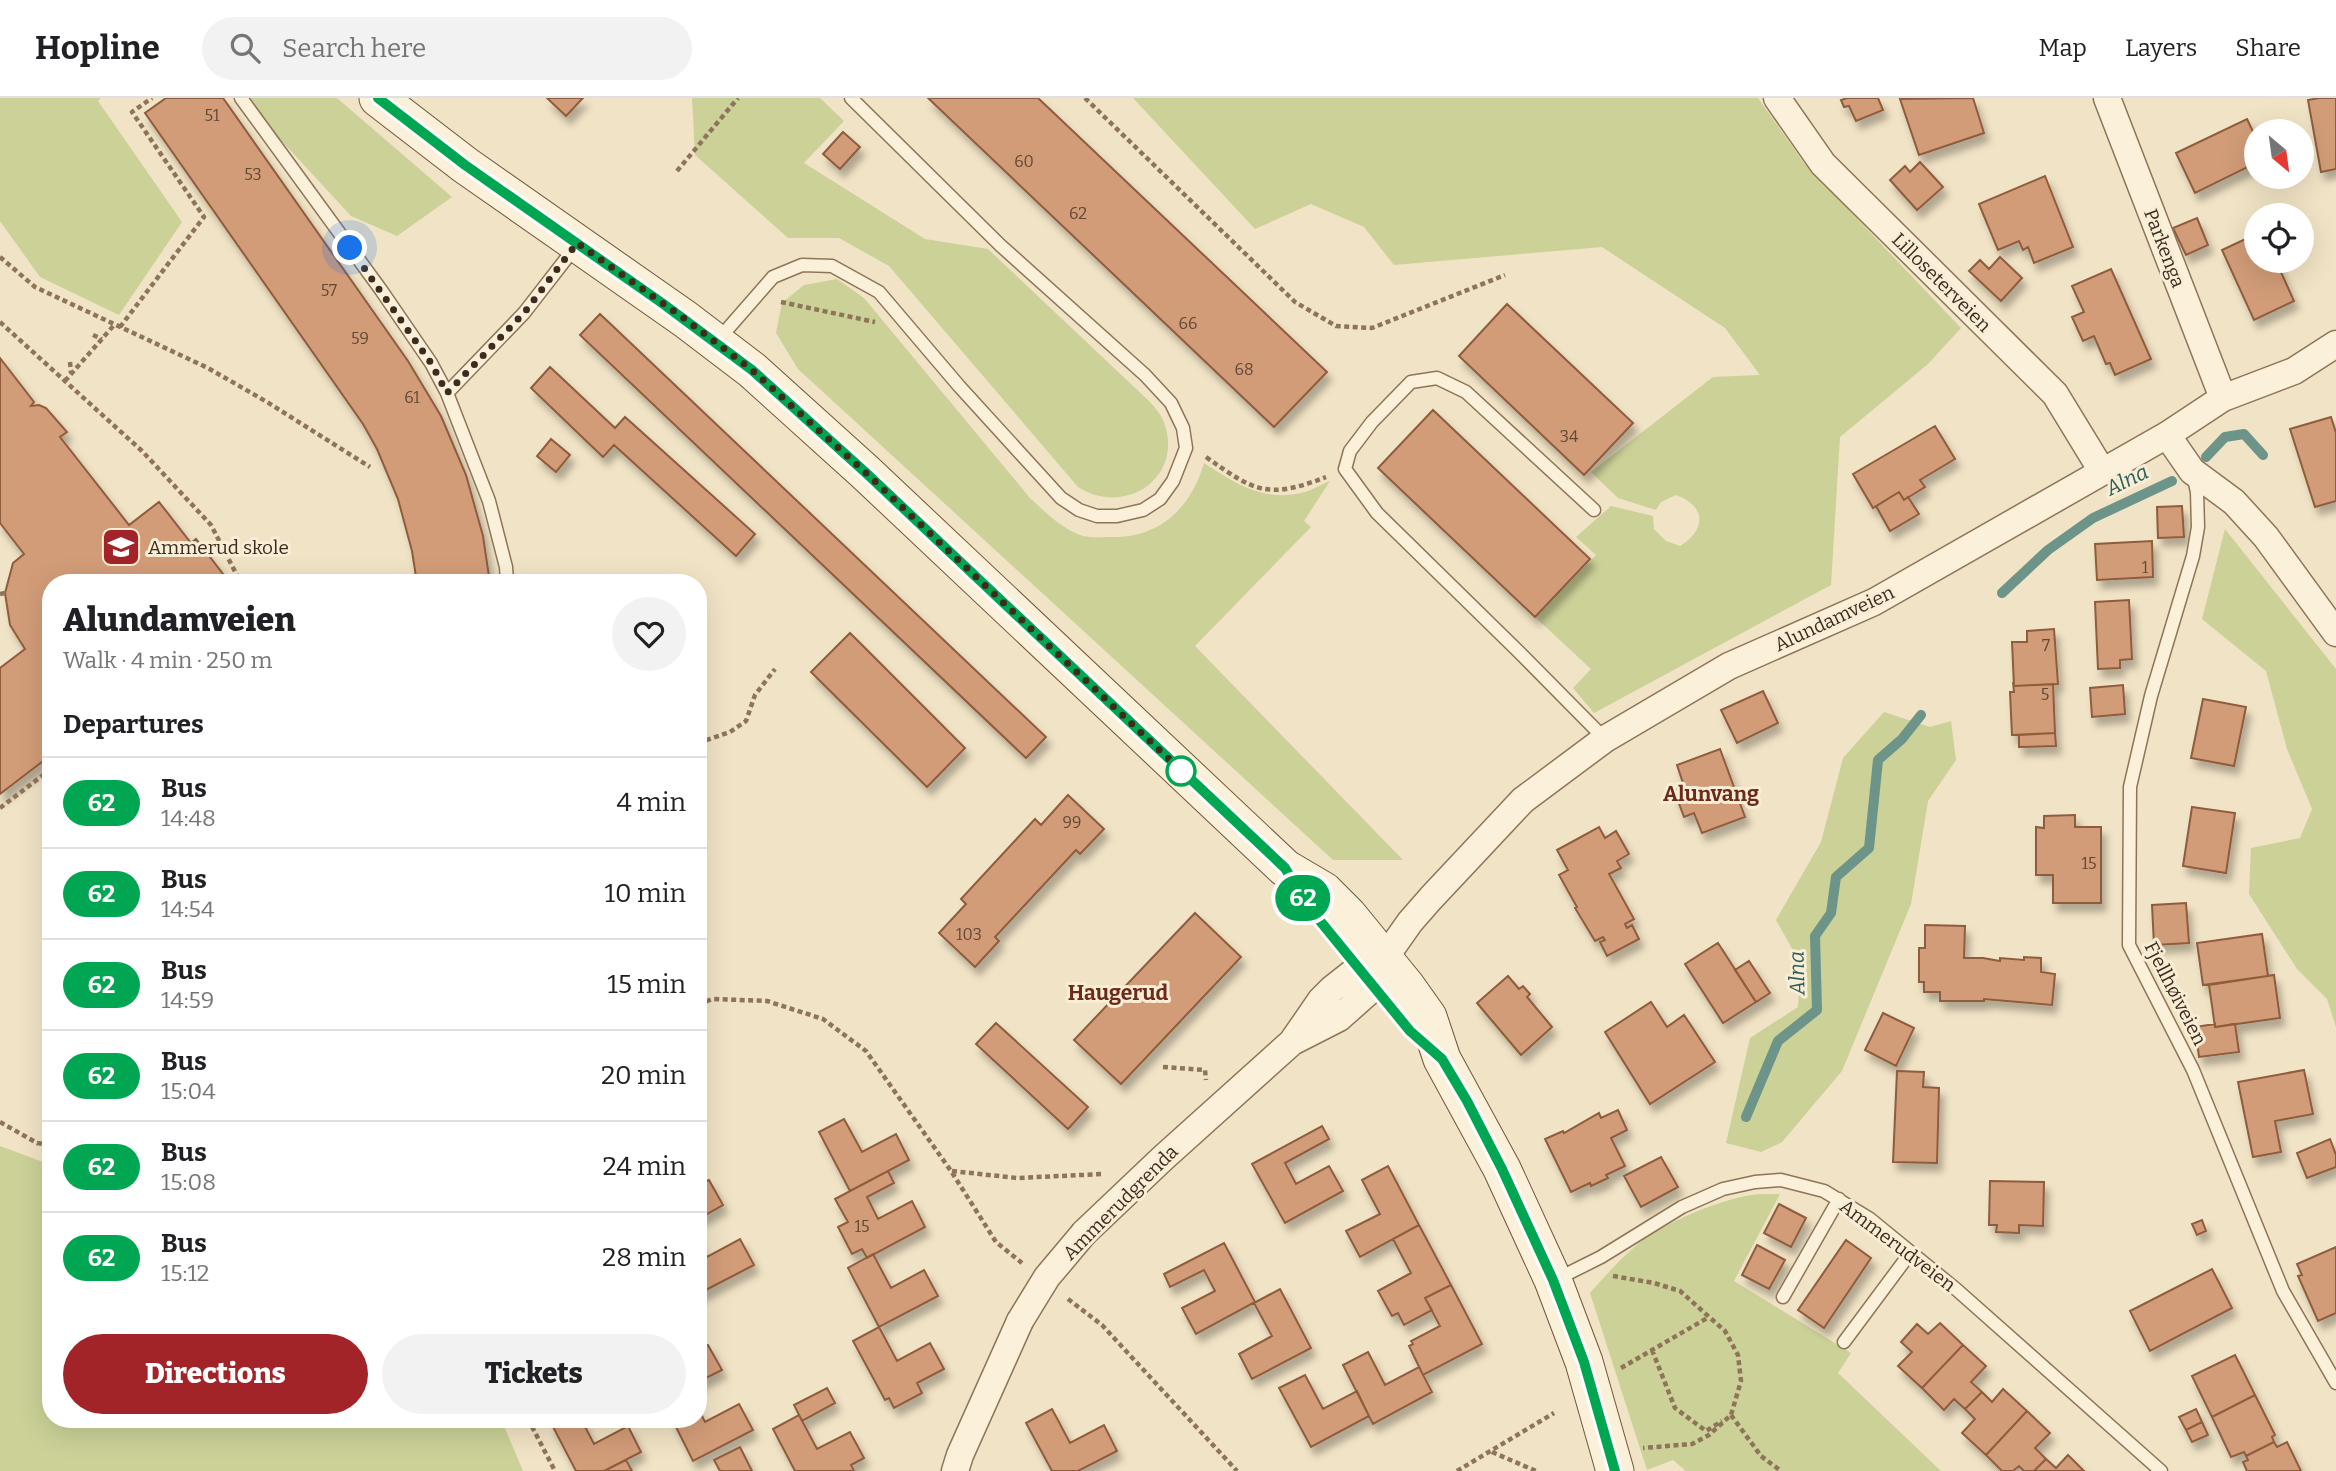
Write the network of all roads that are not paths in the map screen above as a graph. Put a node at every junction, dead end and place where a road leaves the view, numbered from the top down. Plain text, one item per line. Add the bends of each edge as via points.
1 (241, 98) edge
2 (378, 98) edge
3 (851, 98) edge
4 (1777, 98) edge
5 (2107, 98) edge
6 (577, 243) junction
7 (716, 343) junction
8 (2336, 344) edge
9 (447, 393) junction
10 (2223, 398) junction
11 (2167, 435) junction
12 (2102, 471) junction
13 (2192, 471) junction
14 (1594, 510) dead end
15 (506, 574) edge
16 (2336, 633) edge
17 (1605, 739) junction
18 (1373, 971) junction
19 (1292, 1042) joint
20 (1839, 1199) junction
21 (1911, 1252) junction
22 (1564, 1275) junction
23 (1783, 1297) dead end
24 (1844, 1342) dead end
25 (2336, 1383) edge
26 (1624, 1460) edge
27 (955, 1471) edge
28 (2161, 1471) edge

1 - 9 lane via 381,290
2 - 6 street
3 - 7 lane via 1000,245 1171,403 1186,448 1173,481 1160,499 1143,510 1097,516 1079,510 1061,498 879,292 832,266 802,265 773,277
4 - 12 street, Lilloseterveien via 1823,164 2055,394
5 - 10 street, Parkenga
6 - 7 street
6 - 9 lane via 524,313
7 - 18 street via 865,472 1285,868 1307,905
8 - 10 street, Alundamveien via 2294,371
9 - 15 lane via 489,501
10 - 11 street, Alundamveien
11 - 12 street, Alundamveien
11 - 13 street
12 - 17 street, Alundamveien via 1874,602 1729,666
13 - 16 street via 2234,502 2266,537
13 - 25 lane, Fjellhøiveien via 2199,527 2130,787 2129,945 2193,1070 2283,1291
14 - 17 lane via 1466,392 1437,378 1411,382 1372,422 1350,451 1345,469 1377,513
17 - 18 street, Alundamveien via 1523,800 1431,898
18 - 19 street, Alundamveien via 1321,1000
18 - 22 street via 1410,1031 1442,1059
19 - 27 street, Ammerudgrenda, bridge via 1084,1233 1047,1277 1020,1321
20 - 21 lane, Ammerudveien
20 - 22 lane, Ammerudveien via 1782,1180 1723,1189 1682,1207
20 - 23 lane
21 - 24 lane
21 - 28 lane, Ammerudveien
22 - 26 street via 1584,1362

